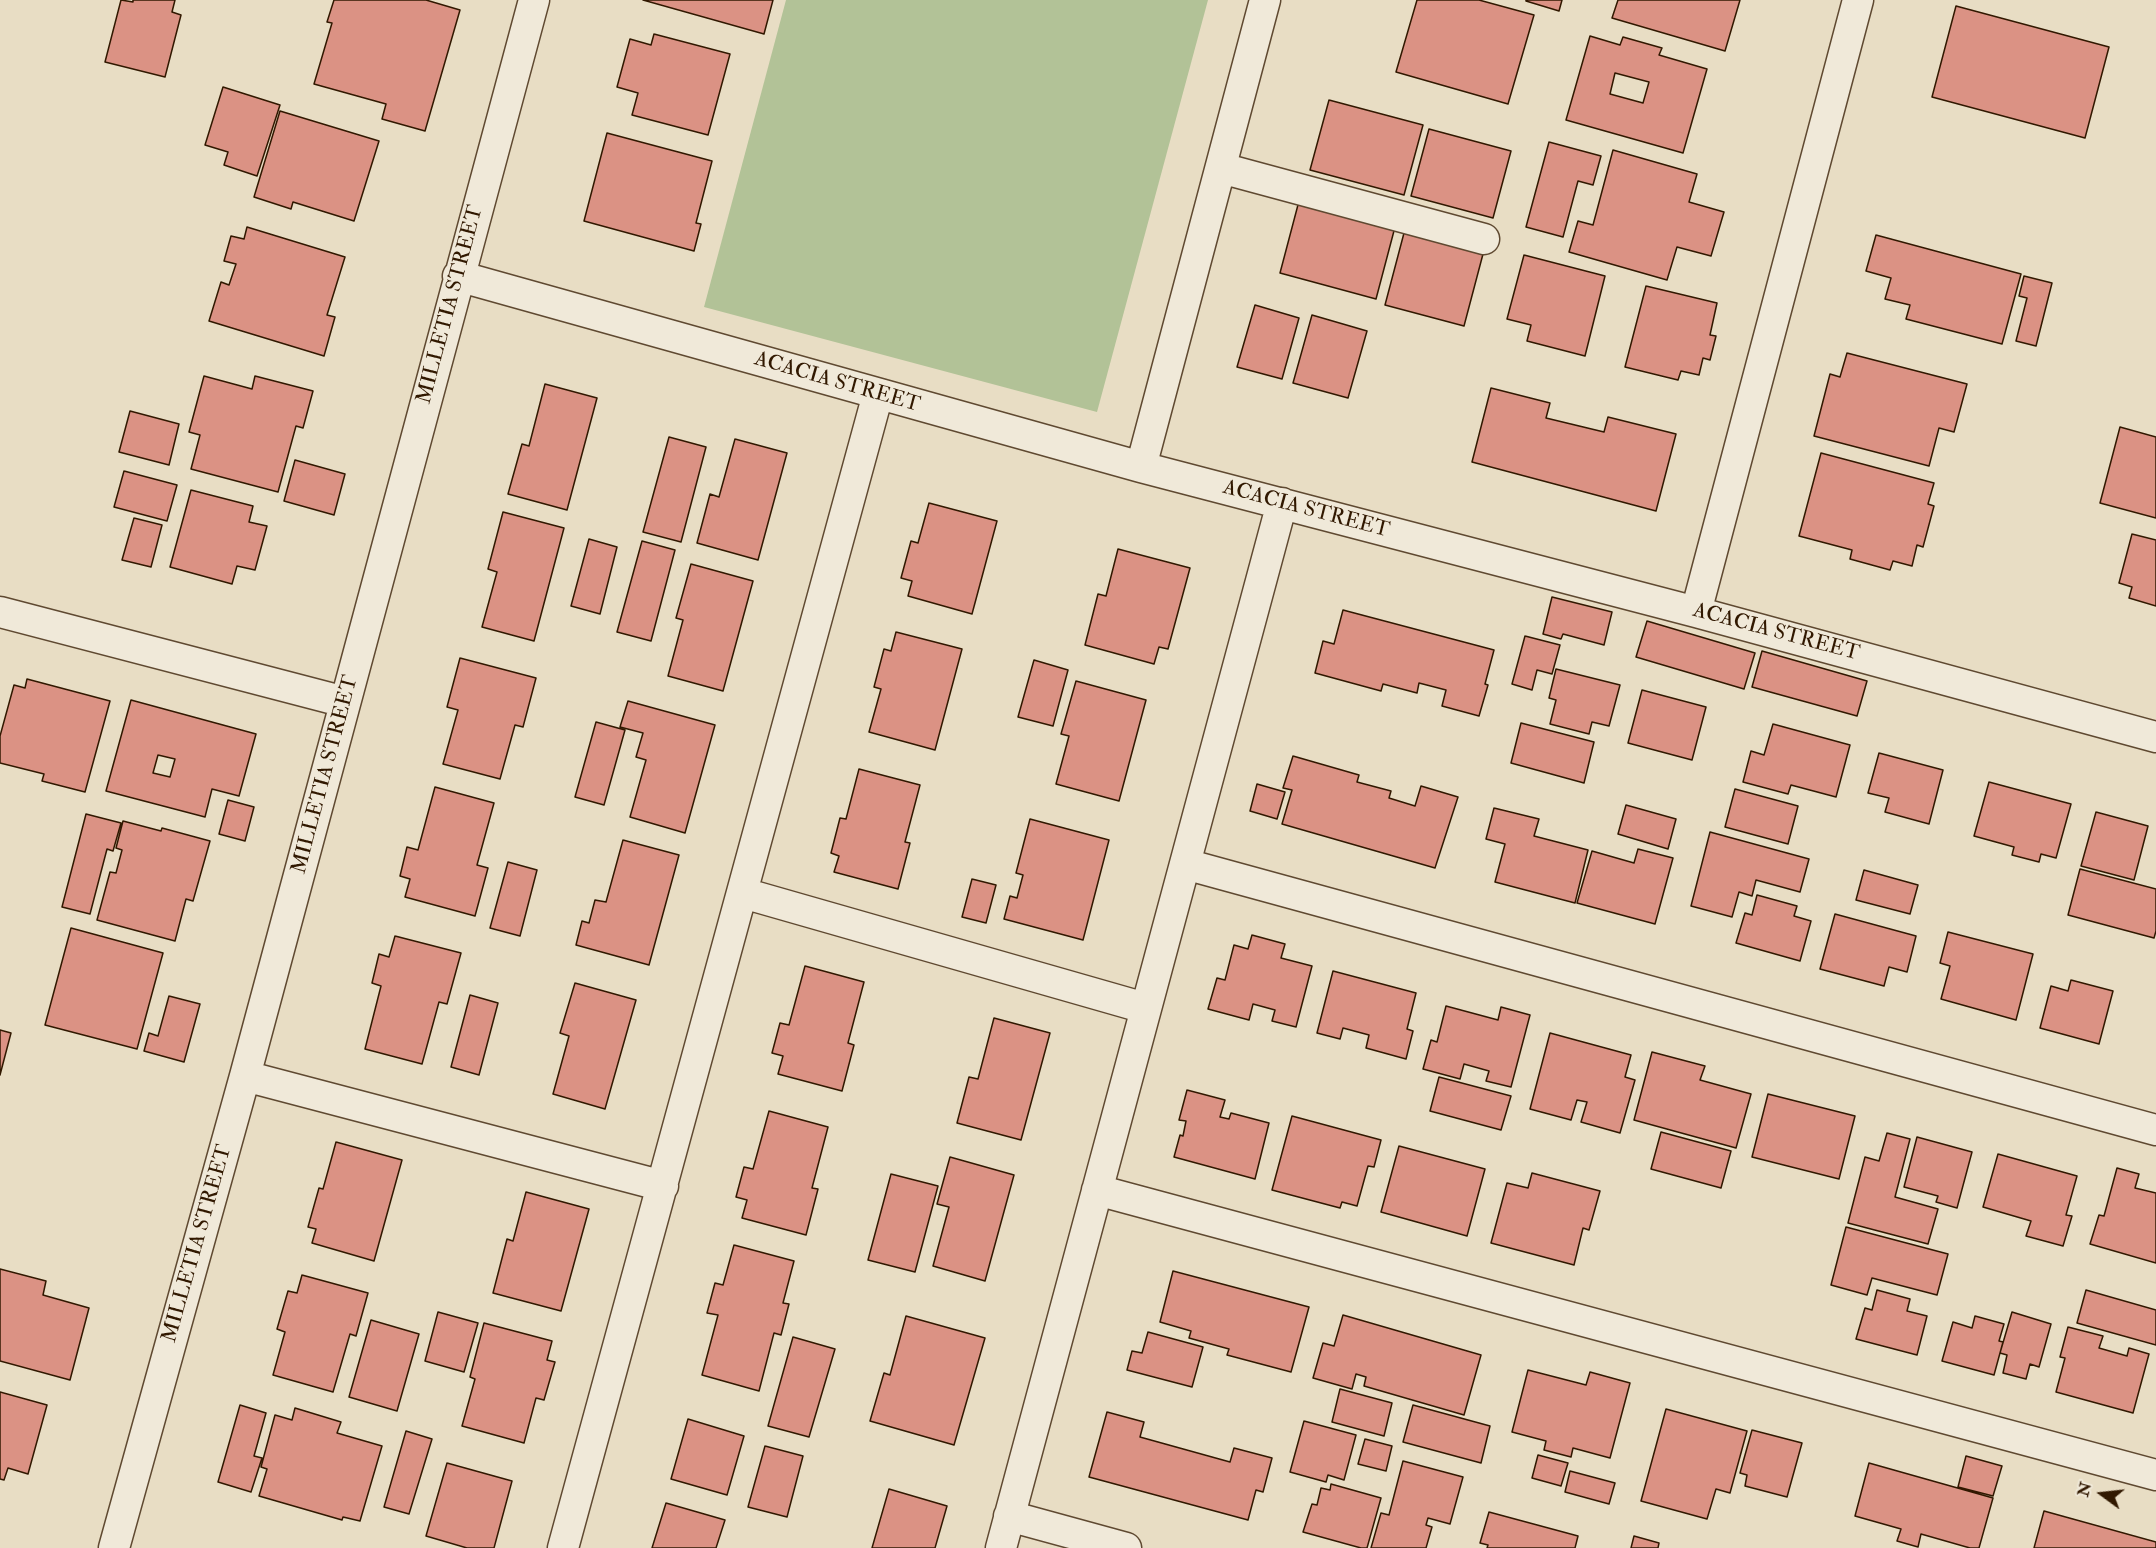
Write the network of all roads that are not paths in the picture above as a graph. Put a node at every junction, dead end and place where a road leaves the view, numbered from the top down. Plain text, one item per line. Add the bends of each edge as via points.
1 (534, 0) edge
2 (1265, 0) edge
3 (1858, 0) edge
4 (1221, 168) junction
5 (1484, 239) dead end
6 (458, 276) junction
7 (878, 394) junction
8 (1141, 467) junction
9 (1282, 503) junction
10 (0, 612) edge
11 (1695, 612) junction
12 (345, 702) junction
13 (2156, 736) edge
14 (1185, 864) junction
15 (743, 893) junction
16 (1145, 1008) junction
17 (245, 1076) junction
18 (2156, 1130) edge
19 (663, 1186) junction
20 (1097, 1190) junction
21 (2156, 1475) edge
22 (1009, 1516) junction
23 (114, 1548) edge
24 (563, 1548) edge
25 (1001, 1548) edge
26 (1126, 1548) edge

1 - 6 street, MILLETIA STREET
2 - 4 street
3 - 11 street
4 - 5 street
4 - 8 street
6 - 7 street, ACACIA STREET
6 - 12 street, MILLETIA STREET
7 - 8 street, ACACIA STREET
7 - 15 street
8 - 9 street, ACACIA STREET
9 - 11 street, ACACIA STREET
9 - 14 street
10 - 12 street
11 - 13 street, ACACIA STREET
12 - 17 street, MILLETIA STREET
14 - 16 street
14 - 18 street
15 - 16 street
15 - 19 street
16 - 20 street
17 - 19 street
17 - 23 street, MILLETIA STREET
19 - 24 street
20 - 21 street
20 - 22 street
22 - 25 street
22 - 26 street

